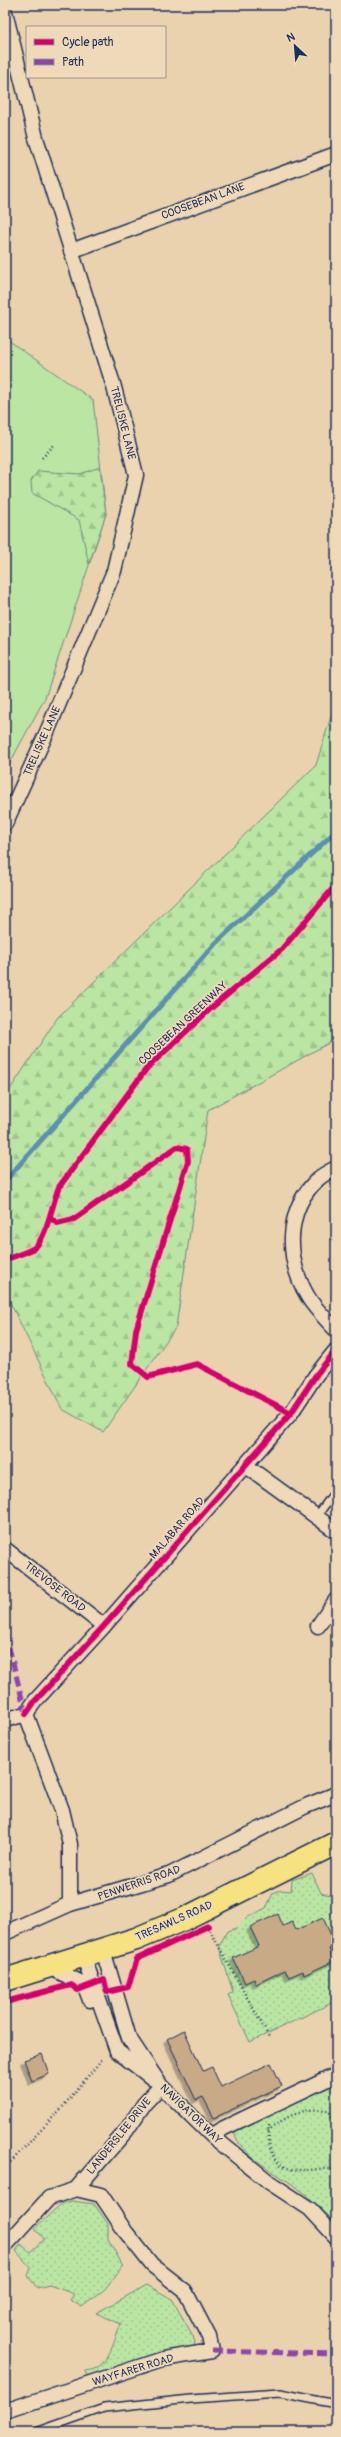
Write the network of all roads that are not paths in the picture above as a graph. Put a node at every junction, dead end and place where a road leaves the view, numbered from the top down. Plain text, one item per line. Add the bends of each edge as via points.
1 (5, 12) edge
2 (336, 154) edge
3 (71, 251) junction
4 (5, 824) edge
5 (336, 1168) edge
6 (336, 1330) edge
7 (336, 1350) edge
8 (246, 1465) junction
9 (336, 1490) edge
10 (316, 1516) junction
11 (336, 1531) edge
12 (5, 1549) edge
13 (336, 1600) edge
14 (104, 1626) junction
15 (318, 1626) dead end
16 (26, 1714) junction
17 (5, 1720) edge
18 (336, 1794) edge
19 (336, 1843) edge
20 (70, 1904) junction
21 (5, 1933) edge
22 (93, 1952) junction
23 (47, 1966) junction
24 (5, 1980) edge
25 (111, 2053) junction
26 (336, 2075) edge
27 (161, 2086) junction
28 (212, 2136) junction
29 (76, 2189) junction
30 (336, 2237) edge
31 (5, 2246) edge
32 (336, 2404) edge
33 (5, 2411) edge
34 (36, 2432) edge

1 - 3 street, TRELISKE LANE via 36,138
2 - 3 street, COOSEBEAN LANE
3 - 4 street, TRELISKE LANE via 114,387 136,474 114,571 47,732
5 - 6 street via 318,1179 300,1202 290,1234 293,1266 308,1298
7 - 8 street, MALABAR ROAD via 290,1413
8 - 10 street
8 - 14 street, MALABAR ROAD
9 - 10 lane
10 - 11 street
12 - 14 street, TREVOSE ROAD
13 - 15 street
14 - 16 street, MALABAR ROAD
16 - 17 street
16 - 20 street via 64,1817 70,1844
18 - 20 street, PENWERRIS ROAD via 292,1812 169,1875
19 - 22 highway, TRESAWLS ROAD via 203,1922
20 - 21 street, PENWERRIS ROAD
22 - 23 highway, TRESAWLS ROAD
22 - 25 street
22 - 27 street, NAVIGATOR WAY via 129,2038
23 - 24 highway, TRESAWLS ROAD
23 - 25 street via 84,1984
25 - 27 street
26 - 28 street
27 - 28 street, NAVIGATOR WAY
27 - 29 street, LANDERSLEE DRIVE
28 - 30 street, NAVIGATOR WAY via 269,2182 310,2209
29 - 31 street, LANDERSLEE DRIVE via 50,2198
29 - 33 street, WAYFARER ROAD via 101,2195 124,2231 152,2266 185,2291 210,2337 212,2351 163,2358
32 - 34 lane via 280,2393 192,2399 104,2408

